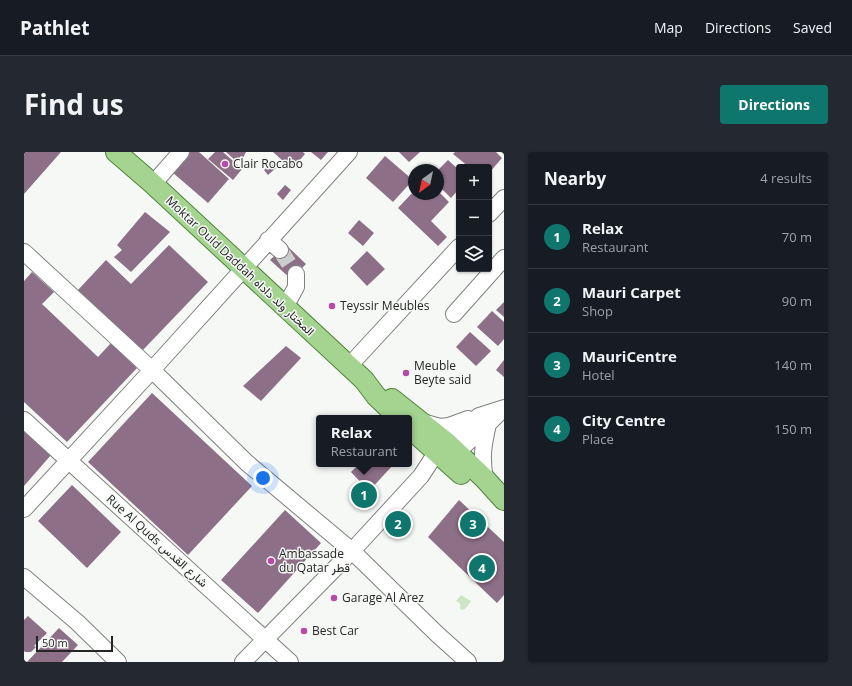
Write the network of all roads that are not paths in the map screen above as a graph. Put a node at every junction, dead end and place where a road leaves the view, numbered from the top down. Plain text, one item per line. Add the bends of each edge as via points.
1 (116, 152) edge
2 (181, 152) edge
3 (349, 152) edge
4 (153, 184) junction
5 (456, 250) edge
6 (24, 252) edge
7 (504, 258) edge
8 (243, 268) junction
9 (296, 274) tunnel mouth
10 (285, 307) junction
11 (454, 314) dead end
12 (349, 366) junction
13 (152, 370) junction
14 (364, 380) junction
15 (503, 408) edge
16 (396, 415) edge
17 (406, 415) edge
18 (24, 420) edge
19 (484, 420) junction
20 (416, 425) edge
21 (446, 452) junction
22 (69, 461) junction
23 (485, 479) junction
24 (503, 499) edge
25 (24, 509) edge
26 (352, 551) junction
27 (24, 577) edge
28 (265, 640) junction
29 (118, 662) edge
30 (243, 662) edge
31 (290, 662) edge
32 (468, 662) edge

1 - 4 main road, Moktar Ould Daddah المختار ولد داداه
2 - 4 street
3 - 8 street via 274,245
4 - 8 main road, Moktar Ould Daddah المختار ولد داداه
5 - 12 street
6 - 13 street
7 - 11 street
8 - 10 main road, Moktar Ould Daddah المختار ولد داداه
8 - 13 street
9 - 10 street via 296,287
10 - 12 main road, Moktar Ould Daddah المختار ولد داداه
12 - 14 main road, Moktar Ould Daddah المختار ولد داداه
13 - 22 street
13 - 26 street via 247,463
14 - 16 main road, Moktar Ould Daddah المختار ولد داداه
14 - 17 main road, Moktar Ould Daddah المختار ولد داداه via 389,397
15 - 19 street
18 - 22 street, Rue Al Quds شارع القدس
19 - 20 street via 440,427
19 - 21 street
19 - 23 street via 482,462
20 - 21 main road, Moktar Ould Daddah المختار ولد داداه
21 - 23 main road, Moktar Ould Daddah المختار ولد داداه
21 - 24 main road, Moktar Ould Daddah المختار ولد داداه via 495,504
21 - 26 street
22 - 25 street
22 - 28 street, Rue Al Quds شارع القدس
23 - 24 main road, Moktar Ould Daddah المختار ولد داداه
26 - 28 street
26 - 32 street
27 - 29 street via 77,622
28 - 30 street
28 - 31 street, Rue Al Quds شارع القدس

